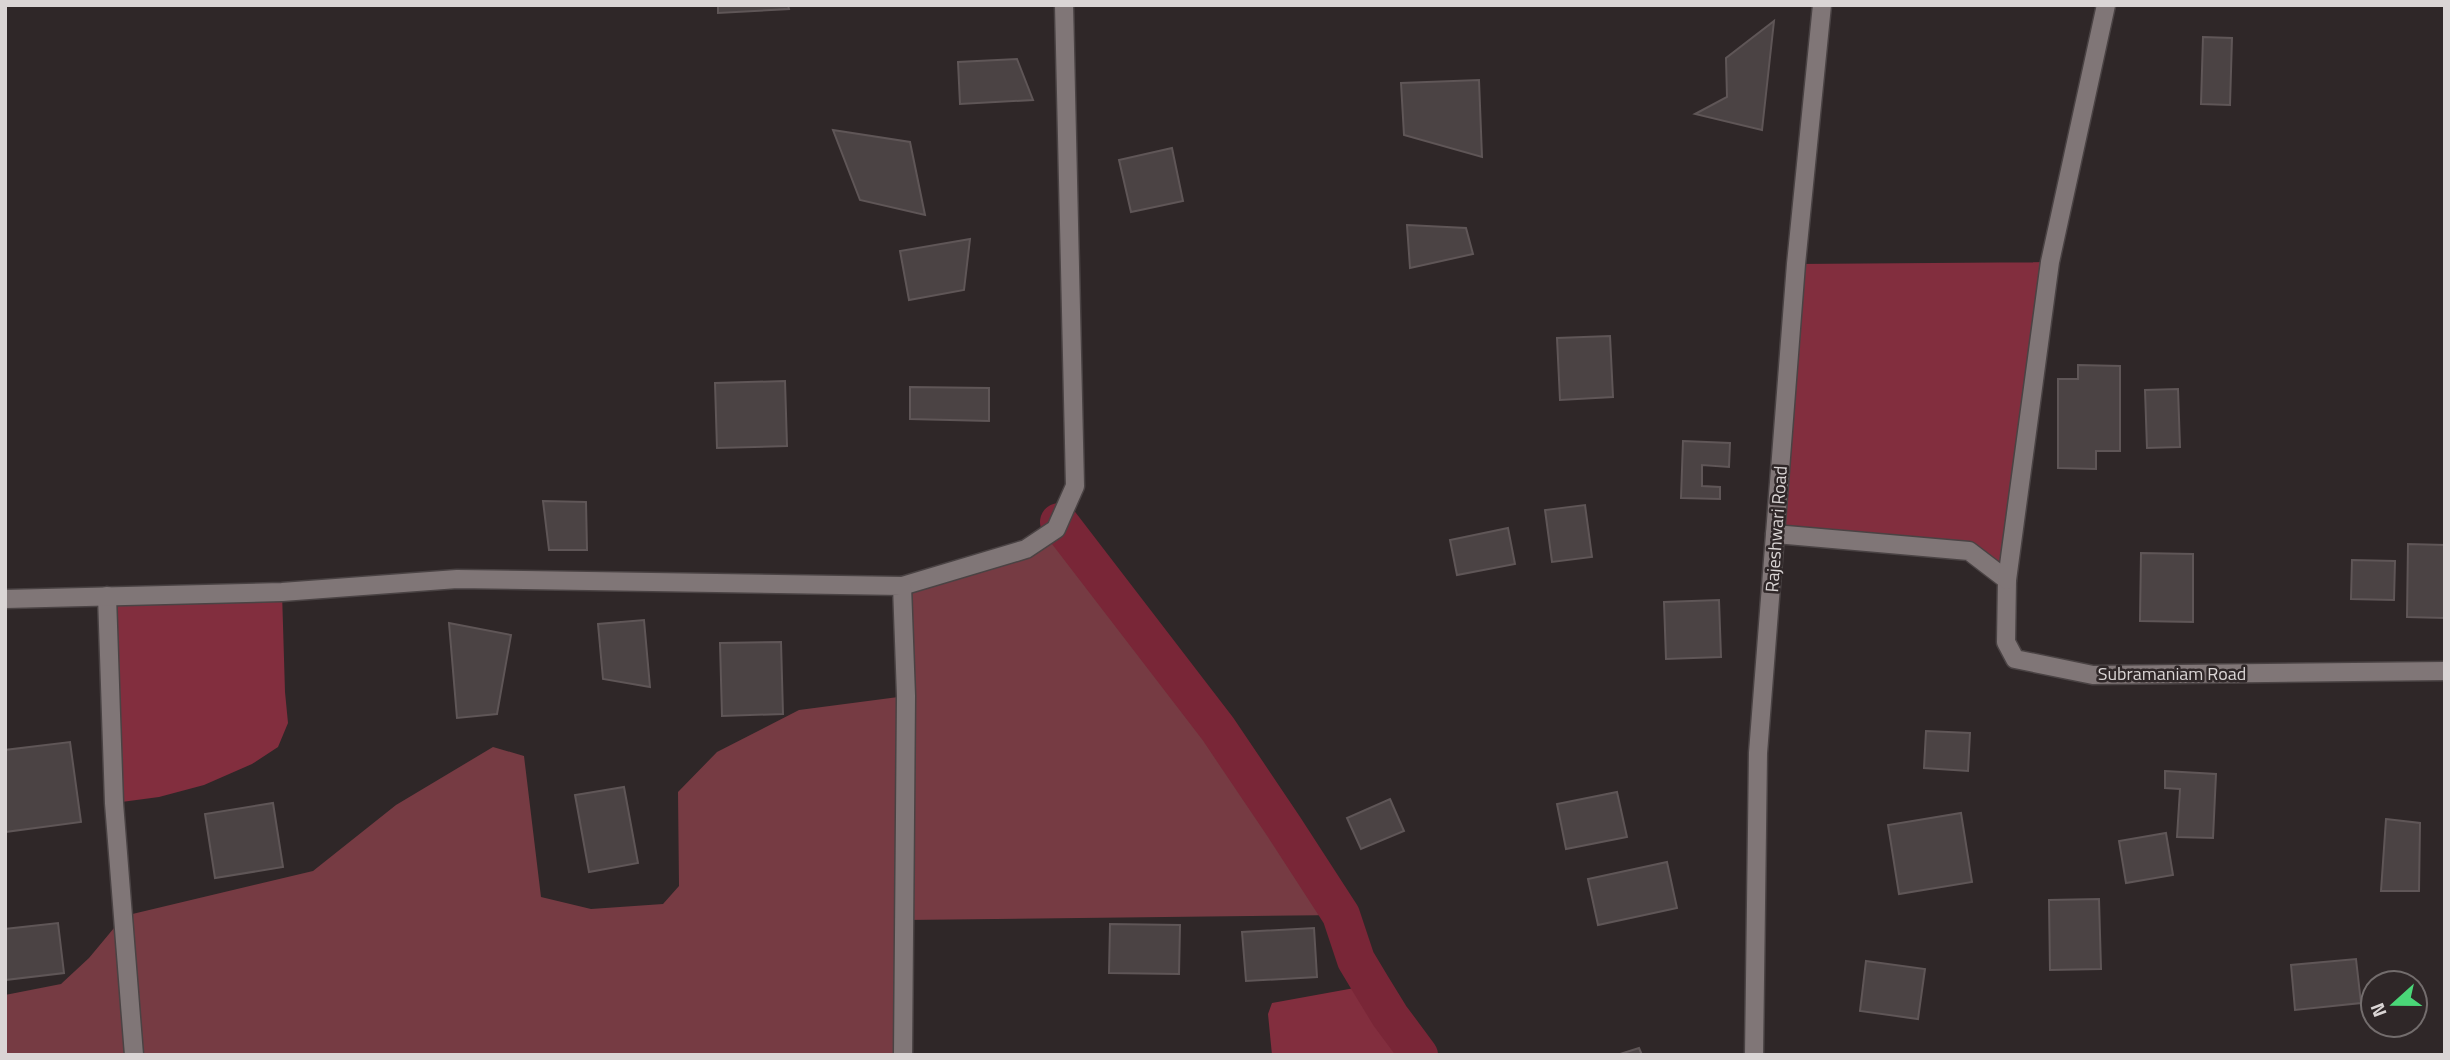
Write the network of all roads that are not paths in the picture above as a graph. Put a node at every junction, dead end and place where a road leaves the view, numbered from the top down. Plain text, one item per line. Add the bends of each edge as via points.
1 (1063, 5) edge
2 (1822, 5) edge
3 (2106, 5) edge
4 (1775, 534) junction
5 (2007, 580) junction
6 (902, 586) junction
7 (107, 596) junction
8 (5, 599) edge
9 (2445, 671) edge
10 (134, 1055) edge
11 (903, 1055) edge
12 (1754, 1055) edge

1 - 6 street via 1075,486 1056,528 1026,548
2 - 4 street, Rajeshwari Road
3 - 5 street via 2050,262
4 - 5 street via 1969,551
4 - 12 street, Rajeshwari Road via 1758,753
5 - 9 street, Subramaniam Road via 2006,642 2015,659 2093,675
6 - 7 street via 457,579 282,592
6 - 11 street via 906,696
7 - 8 street
7 - 10 street via 114,803

